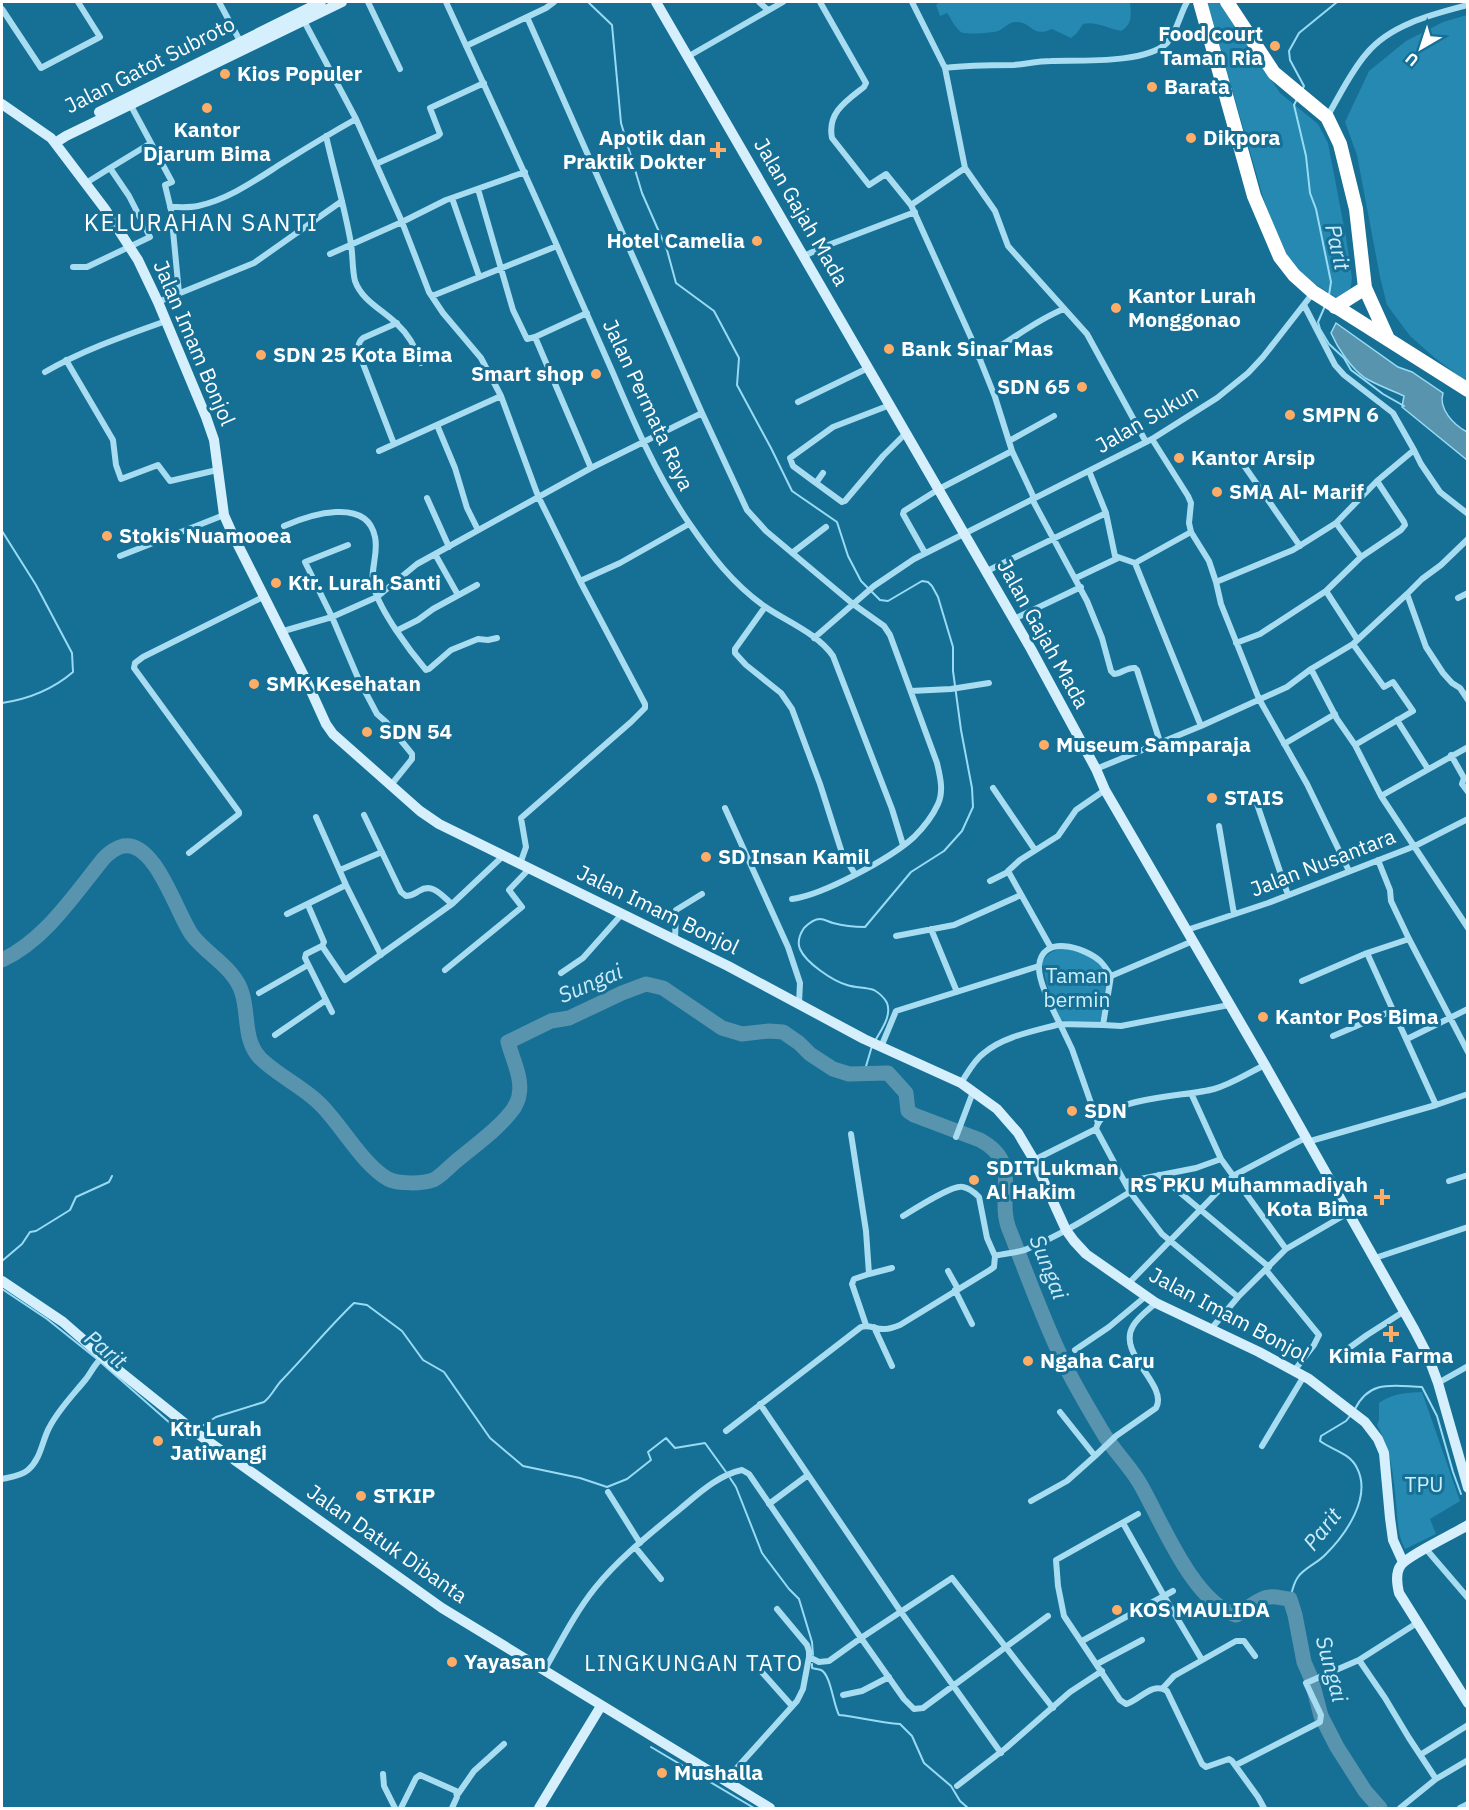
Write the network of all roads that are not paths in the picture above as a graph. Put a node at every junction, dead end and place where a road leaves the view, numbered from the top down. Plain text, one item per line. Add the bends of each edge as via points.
1 (78, 2) edge
2 (219, 2) edge
3 (321, 2) edge
4 (342, 2) edge
5 (368, 2) edge
6 (446, 2) edge
7 (554, 2) edge
8 (656, 2) edge
9 (759, 2) edge
10 (783, 2) edge
11 (820, 2) edge
12 (912, 2) edge
13 (1187, 2) edge
14 (1200, 2) edge
15 (1227, 2) edge
16 (1467, 5) edge
17 (2, 9) edge
18 (768, 10) junction
19 (303, 11) edge
20 (527, 17) junction
21 (240, 41) junction
22 (466, 46) junction
23 (689, 56) junction
24 (945, 68) junction
25 (400, 69) dead end
26 (484, 83) junction
27 (2, 104) edge
28 (130, 104) junction
29 (1327, 117) junction
30 (356, 119) junction
31 (326, 136) junction
32 (53, 140) junction
33 (151, 143) junction
34 (376, 164) junction
35 (110, 168) junction
36 (964, 168) junction
37 (525, 172) junction
38 (86, 183) junction
39 (478, 189) junction
40 (452, 198) junction
41 (342, 201) junction
42 (911, 205) junction
43 (170, 207) junction
44 (915, 212) junction
45 (402, 222) junction
46 (351, 244) junction
47 (558, 246) junction
48 (130, 247) junction
49 (330, 255) dead end
50 (804, 256) junction
51 (73, 267) dead end
52 (501, 268) junction
53 (479, 276) junction
54 (1365, 288) junction
55 (179, 293) junction
56 (432, 296) junction
57 (1325, 301) junction
58 (158, 302) junction
59 (1304, 305) junction
60 (1064, 309) junction
61 (587, 313) junction
62 (166, 321) junction
63 (397, 324) junction
64 (535, 337) junction
65 (1388, 339) junction
66 (979, 358) junction
67 (66, 360) junction
68 (421, 363) dead end
69 (869, 368) junction
70 (45, 372) dead end
71 (1467, 390) edge
72 (501, 396) junction
73 (798, 402) dead end
74 (890, 404) junction
75 (702, 413) junction
76 (1054, 416) dead end
77 (438, 425) junction
78 (906, 432) junction
79 (1009, 441) junction
80 (1149, 441) junction
81 (642, 442) junction
82 (394, 444) junction
83 (1414, 450) junction
84 (380, 451) dead end
85 (1012, 451) junction
86 (1236, 454) dead end
87 (591, 468) junction
88 (217, 470) junction
89 (1089, 471) junction
90 (823, 473) dead end
91 (1377, 481) junction
92 (816, 483) junction
93 (939, 489) junction
94 (538, 496) junction
95 (427, 498) dead end
96 (1033, 498) junction
97 (1106, 513) junction
98 (1467, 514) edge
99 (224, 515) junction
100 (1336, 522) junction
101 (689, 524) junction
102 (284, 526) dead end
103 (826, 527) dead end
104 (478, 530) junction
105 (964, 532) junction
106 (1191, 532) junction
107 (1055, 538) junction
108 (1467, 539) edge
109 (348, 545) dead end
110 (1300, 546) junction
111 (449, 547) junction
112 (792, 553) junction
113 (925, 553) junction
114 (435, 554) junction
115 (120, 556) dead end
116 (1361, 557) junction
117 (1119, 558) junction
118 (1135, 563) junction
119 (987, 571) junction
120 (1076, 578) junction
121 (580, 581) junction
122 (1216, 582) junction
123 (477, 585) dead end
124 (1081, 587) junction
125 (1326, 591) junction
126 (1467, 593) edge
127 (1407, 594) junction
128 (458, 595) junction
129 (263, 597) junction
130 (377, 597) junction
131 (1458, 598) dead end
132 (853, 604) junction
133 (765, 607) junction
134 (332, 617) junction
135 (1014, 619) junction
136 (398, 630) junction
137 (280, 632) junction
138 (497, 638) dead end
139 (814, 638) junction
140 (1355, 641) junction
141 (1236, 643) junction
142 (1311, 669) junction
143 (989, 683) dead end
144 (911, 691) junction
145 (1259, 699) junction
146 (1467, 700) edge
147 (1335, 714) junction
148 (1397, 720) junction
149 (1201, 726) junction
150 (1160, 742) junction
151 (1284, 744) junction
152 (1355, 745) junction
153 (1467, 747) edge
154 (1451, 755) junction
155 (1096, 769) junction
156 (1428, 769) junction
157 (391, 785) junction
158 (993, 788) dead end
159 (1105, 790) junction
160 (1467, 792) edge
161 (1381, 796) junction
162 (1256, 801) dead end
163 (725, 808) dead end
164 (364, 815) dead end
165 (316, 817) dead end
166 (1467, 819) edge
167 (1219, 826) dead end
168 (903, 845) junction
169 (1414, 846) junction
170 (1035, 850) junction
171 (382, 852) junction
172 (189, 853) dead end
173 (503, 856) junction
174 (1378, 860) junction
175 (525, 866) junction
176 (340, 870) junction
177 (1349, 871) junction
178 (1008, 872) junction
179 (855, 874) junction
180 (990, 881) dead end
181 (346, 885) junction
182 (702, 894) dead end
183 (1021, 895) junction
184 (1288, 895) junction
185 (792, 899) dead end
186 (452, 904) junction
187 (308, 905) junction
188 (622, 914) junction
189 (1234, 914) junction
190 (287, 915) dead end
191 (1467, 928) edge
192 (931, 929) junction
193 (1187, 930) junction
194 (896, 936) dead end
195 (1408, 939) junction
196 (675, 940) junction
197 (1193, 941) junction
198 (322, 946) junction
199 (1051, 948) junction
200 (1367, 953) junction
201 (381, 955) junction
202 (308, 965) junction
203 (1039, 966) junction
204 (445, 970) dead end
205 (561, 973) dead end
206 (1111, 976) junction
207 (1302, 981) dead end
208 (957, 992) junction
209 (259, 993) dead end
210 (326, 1000) junction
211 (799, 1003) junction
212 (1229, 1005) junction
213 (1467, 1009) edge
214 (1394, 1010) junction
215 (332, 1012) dead end
216 (1450, 1018) junction
217 (1060, 1024) junction
218 (1102, 1025) junction
219 (275, 1035) dead end
220 (1332, 1036) dead end
221 (1407, 1039) junction
222 (875, 1044) junction
223 (1467, 1052) edge
224 (1265, 1065) junction
225 (960, 1083) junction
226 (973, 1092) junction
227 (1191, 1093) junction
228 (1467, 1095) edge
229 (1436, 1105) junction
230 (1097, 1126) junction
231 (851, 1134) dead end
232 (956, 1137) dead end
233 (1306, 1140) junction
234 (1034, 1160) junction
235 (1221, 1160) junction
236 (1159, 1175) junction
237 (1467, 1175) edge
238 (1233, 1176) junction
239 (1449, 1181) dead end
240 (1125, 1182) junction
241 (1130, 1192) junction
242 (1201, 1210) junction
243 (1348, 1214) junction
244 (903, 1216) dead end
245 (1467, 1227) edge
246 (1066, 1230) junction
247 (1171, 1242) junction
248 (1286, 1249) junction
249 (995, 1256) junction
250 (1375, 1258) junction
251 (892, 1268) dead end
252 (1268, 1269) junction
253 (948, 1271) dead end
254 (869, 1274) junction
255 (2, 1281) edge
256 (1129, 1283) junction
257 (957, 1289) junction
258 (1146, 1296) junction
259 (1238, 1297) junction
260 (1156, 1303) junction
261 (1404, 1312) junction
262 (972, 1324) dead end
263 (866, 1325) junction
264 (874, 1327) junction
265 (1211, 1329) junction
266 (1075, 1350) dead end
267 (1342, 1353) dead end
268 (103, 1357) junction
269 (892, 1366) dead end
270 (1467, 1366) edge
271 (1299, 1374) junction
272 (1438, 1383) junction
273 (760, 1404) junction
274 (1060, 1412) dead end
275 (726, 1431) dead end
276 (1262, 1446) dead end
277 (1095, 1456) junction
278 (808, 1475) junction
279 (2, 1479) edge
280 (1467, 1488) edge
281 (608, 1492) dead end
282 (1031, 1501) dead end
283 (769, 1504) junction
284 (1138, 1515) dead end
285 (1123, 1523) junction
286 (1467, 1525) edge
287 (638, 1545) junction
288 (1426, 1549) junction
289 (1403, 1562) junction
290 (662, 1579) dead end
291 (1173, 1591) dead end
292 (1164, 1596) junction
293 (1467, 1598) edge
294 (777, 1609) dead end
295 (901, 1612) junction
296 (1048, 1616) dead end
297 (1417, 1623) junction
298 (861, 1638) junction
299 (1142, 1640) dead end
300 (1082, 1641) junction
301 (1006, 1648) junction
302 (1255, 1656) dead end
303 (809, 1658) junction
304 (1202, 1660) junction
305 (1359, 1660) junction
306 (1097, 1664) junction
307 (760, 1670) dead end
308 (544, 1671) junction
309 (1102, 1671) junction
310 (889, 1677) junction
311 (952, 1686) junction
312 (1163, 1688) junction
313 (843, 1695) dead end
314 (1467, 1703) edge
315 (601, 1706) junction
316 (792, 1706) junction
317 (1053, 1707) junction
318 (1467, 1725) edge
319 (504, 1744) dead end
320 (1000, 1753) junction
321 (1420, 1755) junction
322 (1467, 1760) edge
323 (1236, 1765) junction
324 (383, 1774) dead end
325 (1436, 1779) junction
326 (725, 1781) junction
327 (957, 1786) dead end
328 (458, 1794) junction
329 (1467, 1804) edge
330 (401, 1808) edge
331 (394, 1809) edge
332 (452, 1809) edge
333 (539, 1809) edge
334 (770, 1809) edge
335 (1264, 1809) edge
336 (1400, 1809) edge
337 (1460, 1809) edge

1 - 17 street via 100,37 41,68
2 - 21 street
3 - 19 street, Jalan Gatot Subroto
4 - 19 street, Jalan Gatot Subroto
5 - 25 street
6 - 22 street, Jalan Permata Raya
7 - 20 street
8 - 23 street, Jalan Gajah Mada
9 - 18 street
10 - 18 street
11 - 42 street via 866,83 838,108 831,123 832,138 869,185 886,174
12 - 24 street
13 - 24 street via 1166,44 1138,56
14 - 57 highway via 1254,196 1280,257 1294,275
15 - 29 highway via 1274,73
16 - 29 street via 1407,25 1377,42 1351,75
18 - 23 street
19 - 21 street, Jalan Gatot Subroto
19 - 28 street, Jalan Gatot Subroto via 282,30
19 - 30 street
20 - 22 street
20 - 75 street
21 - 32 street, Jalan Gatot Subroto via 123,99
22 - 26 street, Jalan Permata Raya
23 - 50 street, Jalan Gajah Mada
24 - 36 street
26 - 34 street via 430,108 438,136
26 - 37 street, Jalan Permata Raya
27 - 32 street, Jalan Gatot Subroto
28 - 32 street, Jalan Gatot Subroto
28 - 33 street
29 - 54 highway via 1340,144 1356,209
30 - 31 street
30 - 34 street
31 - 41 street
31 - 43 street via 230,195 195,207
32 - 38 street, Jalan Imam Bonjol
33 - 35 street
33 - 43 street via 172,182 165,185
34 - 45 street
35 - 38 street
35 - 48 street via 150,237
36 - 42 street
36 - 60 street via 995,211 1008,246
37 - 39 street
37 - 47 street, Jalan Permata Raya
38 - 48 street, Jalan Imam Bonjol
39 - 40 street
39 - 52 street
40 - 45 street
40 - 53 street
41 - 46 street
41 - 55 street via 254,263
42 - 44 street
43 - 55 street
44 - 50 street
44 - 66 street
45 - 46 street
45 - 56 street
46 - 49 street
46 - 63 street via 356,281 375,308
47 - 52 street
47 - 61 street, Jalan Permata Raya
48 - 51 street via 87,267
48 - 58 street, Jalan Imam Bonjol
50 - 69 street, Jalan Gajah Mada
52 - 53 street
52 - 64 street via 513,310 527,339
53 - 56 street
54 - 57 highway
54 - 65 highway
55 - 58 street
56 - 72 street via 481,358
57 - 59 street, Jalan Sukun
57 - 65 highway
58 - 62 street, Jalan Imam Bonjol
59 - 80 street, Jalan Sukun via 1248,373 1217,398
59 - 83 street via 1335,365 1393,413
60 - 66 street
60 - 80 street via 1087,334
61 - 64 street
61 - 81 street, Jalan Permata Raya
62 - 67 street
62 - 88 street, Jalan Imam Bonjol via 214,440
63 - 68 street
63 - 82 street via 363,338 358,348
64 - 87 street
65 - 71 highway
66 - 79 street
67 - 70 street
67 - 88 street via 113,440 121,479 158,465 170,481
69 - 73 street
69 - 74 street, Jalan Gajah Mada
72 - 77 street
72 - 94 street
74 - 78 street, Jalan Gajah Mada
74 - 92 street via 833,427 790,458 793,466
75 - 81 street
75 - 112 street via 747,510
76 - 79 street
77 - 82 street
77 - 104 street
78 - 92 street via 845,501
78 - 93 street, Jalan Gajah Mada
79 - 85 street
80 - 89 street, Jalan Sukun
80 - 106 street via 1188,496
81 - 87 street
81 - 101 street, Jalan Permata Raya
82 - 84 street
83 - 91 street
83 - 98 street via 1440,492
85 - 93 street
85 - 96 street
86 - 110 street
87 - 94 street
88 - 99 street, Jalan Imam Bonjol
89 - 96 street, Jalan Sukun
89 - 97 street
90 - 92 street
91 - 100 street
91 - 116 street via 1405,525
93 - 105 street, Jalan Gajah Mada
93 - 113 street via 903,512
94 - 104 street
94 - 121 street
95 - 111 street
96 - 105 street, Jalan Sukun
96 - 107 street
97 - 107 street
97 - 117 street via 1114,556
99 - 115 street
99 - 129 street, Jalan Imam Bonjol
100 - 110 street
100 - 116 street
101 - 121 street
101 - 133 street, Jalan Permata Raya via 726,573
102 - 130 street via 320,513 354,513 362,517 376,538 372,579
103 - 112 street
104 - 111 street
105 - 113 street, Jalan Sukun
105 - 119 street, Jalan Gajah Mada
106 - 118 street
106 - 122 street via 1209,561
107 - 119 street
107 - 120 street
108 - 127 street
109 - 134 street via 305,562
110 - 122 street
111 - 114 street
112 - 132 street
113 - 132 street, Jalan Sukun
114 - 128 street
114 - 130 street via 408,570
116 - 125 street
117 - 118 street
117 - 120 street
118 - 149 street
119 - 135 street, Jalan Gajah Mada
120 - 124 street
121 - 175 street via 645,706 521,818
122 - 141 street
123 - 128 street
124 - 135 street
124 - 150 street via 1114,674 1132,667 1137,670
125 - 140 street
125 - 141 street via 1260,634
126 - 131 street
127 - 140 street
127 - 146 street via 1426,647
128 - 136 street
129 - 137 street, Jalan Imam Bonjol
129 - 172 street via 151,652 137,661 134,668 239,812
130 - 134 street
130 - 136 street
132 - 139 street, Jalan Sukun
132 - 144 street via 888,630
133 - 139 street, Jalan Permata Raya
133 - 179 street via 735,653 781,693 792,709 843,853
134 - 137 street
134 - 157 street via 377,714 412,754
135 - 155 street, Jalan Gajah Mada
136 - 138 street via 426,670 451,650 478,639
137 - 157 street, Jalan Imam Bonjol via 333,734
139 - 168 street, Jalan Permata Raya via 836,662
140 - 142 street
140 - 148 street via 1384,687 1393,682 1413,711
141 - 145 street
142 - 145 street via 1287,687
142 - 147 street
143 - 144 street
144 - 168 street via 937,763 941,790 933,813
145 - 149 street
145 - 151 street
147 - 151 street
147 - 152 street
148 - 152 street
148 - 156 street
149 - 150 street
150 - 155 street
151 - 177 street
152 - 161 street
153 - 154 street
154 - 156 street
154 - 160 street
155 - 159 street, Jalan Gajah Mada
156 - 161 street
157 - 173 street, Jalan Imam Bonjol via 440,824
158 - 170 street
159 - 170 street via 1076,810 1058,836
159 - 193 street, Jalan Gajah Mada
161 - 169 street
162 - 184 street
163 - 211 street via 788,947 800,983
164 - 171 street
165 - 176 street
166 - 169 street, Jalan Nusantara
167 - 189 street
168 - 179 street
169 - 174 street, Jalan Nusantara
169 - 191 street
170 - 178 street
171 - 176 street
171 - 186 street via 403,894 409,897 431,887
173 - 175 street, Jalan Imam Bonjol
173 - 186 street
174 - 177 street, Jalan Nusantara
174 - 195 street
175 - 188 street, Jalan Imam Bonjol
175 - 204 street via 509,890 522,908
176 - 181 street
177 - 184 street, Jalan Nusantara
178 - 180 street
178 - 183 street
179 - 185 street
181 - 187 street
181 - 201 street
182 - 196 street via 676,910
183 - 192 street via 954,925
183 - 199 street
184 - 189 street, Jalan Nusantara
186 - 201 street
187 - 190 street
187 - 198 street via 323,938
188 - 196 street, Jalan Imam Bonjol
188 - 205 street via 583,958
189 - 193 street, Jalan Nusantara
192 - 194 street
192 - 208 street
193 - 197 street, Jalan Gajah Mada
195 - 200 street
195 - 216 street
196 - 211 street, Jalan Imam Bonjol
197 - 206 street
197 - 212 street, Jalan Gajah Mada
198 - 201 street via 345,980
198 - 202 street via 306,954
199 - 203 street via 1044,953
199 - 206 street via 1061,945 1089,953
200 - 207 street
200 - 214 street
202 - 209 street
202 - 210 street
203 - 208 street
203 - 217 street
206 - 218 street
208 - 222 street via 896,1011
210 - 215 street
210 - 219 street
211 - 222 street, Jalan Imam Bonjol
212 - 218 street via 1121,1026
212 - 224 street, Jalan Gajah Mada
213 - 216 street
214 - 220 street
214 - 221 street
216 - 221 street
216 - 223 street
217 - 218 street
217 - 225 street via 993,1047 979,1057
217 - 230 street
221 - 229 street
222 - 225 street, Jalan Imam Bonjol
224 - 227 street via 1221,1087
224 - 233 street, Jalan Gajah Mada
225 - 226 street, Jalan Imam Bonjol
226 - 232 street
226 - 234 street, Jalan Imam Bonjol via 1001,1113
227 - 230 street via 1117,1107 1106,1113
227 - 235 street
228 - 229 street
229 - 233 street
230 - 234 street
230 - 240 street
231 - 254 street
233 - 238 street
233 - 243 street, Jalan Gajah Mada
234 - 246 street, Jalan Imam Bonjol
235 - 236 street
235 - 238 street
236 - 240 street
236 - 242 street
237 - 239 street
238 - 242 street
238 - 248 street
240 - 241 street
241 - 246 street
241 - 247 street
242 - 247 street
242 - 252 street
243 - 248 street
243 - 250 street, Jalan Gajah Mada
244 - 249 street via 946,1192 965,1187 979,1197 987,1238
245 - 250 street
246 - 249 street via 1024,1250
246 - 256 street, Jalan Imam Bonjol via 1086,1254
247 - 256 street
247 - 259 street
248 - 252 street
249 - 257 street via 994,1267
250 - 261 street, Jalan Gajah Mada
251 - 254 street
252 - 259 street
252 - 271 street via 1318,1335
253 - 257 street
254 - 263 street via 854,1279 852,1284
255 - 268 street, Jalan Datuk Dibanta via 63,1322
256 - 258 street, Jalan Imam Bonjol
257 - 262 street
257 - 264 street via 900,1325 888,1329
258 - 260 street, Jalan Imam Bonjol
258 - 266 street
259 - 265 street
260 - 265 street, Jalan Imam Bonjol
260 - 277 street via 1137,1319 1129,1335 1159,1402
261 - 267 street
261 - 272 street, Jalan Gajah Mada
263 - 264 street
263 - 273 street
264 - 269 street
265 - 271 street, Jalan Imam Bonjol
268 - 279 street via 54,1419 30,1468
268 - 308 street, Jalan Datuk Dibanta via 193,1430 387,1570
270 - 272 street
271 - 276 street
271 - 289 street, Jalan Imam Bonjol via 1359,1416 1378,1439 1384,1453 1393,1540
272 - 280 street, Jalan Gajah Mada
273 - 275 street
273 - 278 street
274 - 277 street
277 - 282 street via 1067,1481
278 - 283 street
278 - 295 street
281 - 287 street
283 - 287 street via 749,1474 736,1471 702,1490
283 - 298 street
284 - 285 street
285 - 292 street
285 - 300 street via 1056,1560 1065,1616
286 - 288 street
287 - 290 street
287 - 308 street via 582,1605
288 - 289 street
288 - 293 street
289 - 297 street via 1398,1572 1399,1593
291 - 292 street
292 - 300 street
292 - 304 street
294 - 303 street via 807,1646
295 - 298 street
295 - 301 street via 952,1578
295 - 311 street
296 - 301 street
297 - 305 street
297 - 314 street
298 - 303 street via 829,1662
298 - 310 street
299 - 306 street
300 - 306 street
301 - 311 street
301 - 317 street
302 - 304 street via 1244,1641 1236,1641
303 - 316 street via 803,1689
304 - 312 street via 1174,1676
305 - 321 street
305 - 323 street via 1306,1683 1321,1715 1320,1722
306 - 309 street
307 - 316 street
308 - 315 street, Jalan Datuk Dibanta
309 - 312 street via 1126,1704
309 - 317 street
310 - 311 street via 914,1709 923,1708
310 - 313 street via 862,1691
311 - 320 street
312 - 323 street via 1202,1764 1206,1767 1229,1759
315 - 326 street, Jalan Datuk Dibanta
315 - 333 street
316 - 326 street
317 - 320 street
318 - 321 street
319 - 328 street via 474,1771
320 - 327 street
321 - 325 street
322 - 325 street
323 - 335 street
324 - 331 street
325 - 336 street
326 - 334 street, Jalan Datuk Dibanta
328 - 330 street via 420,1775
328 - 332 street
329 - 337 street

